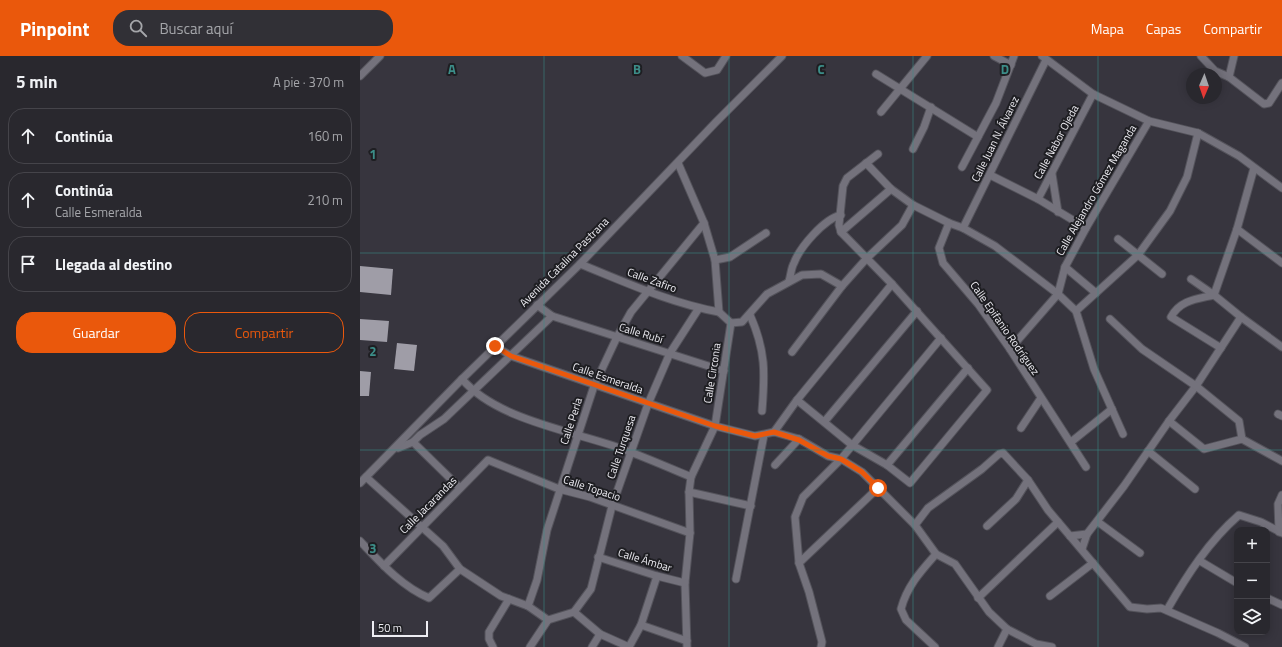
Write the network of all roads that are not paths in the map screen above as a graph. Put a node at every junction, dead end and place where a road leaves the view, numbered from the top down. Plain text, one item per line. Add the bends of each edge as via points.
1 (380, 56) edge
2 (682, 56) edge
3 (726, 56) edge
4 (782, 56) edge
5 (927, 56) edge
6 (994, 56) edge
7 (1014, 56) edge
8 (1201, 56) edge
9 (1234, 56) edge
10 (1044, 58) edge
11 (1011, 65) junction
12 (876, 74) dead end
13 (360, 76) edge
14 (1229, 77) junction
15 (1282, 83) edge
16 (901, 88) junction
17 (1093, 94) junction
18 (931, 108) junction
19 (881, 112) dead end
20 (1149, 121) junction
21 (1198, 133) junction
22 (978, 137) junction
23 (913, 149) dead end
24 (878, 154) dead end
25 (678, 163) junction
26 (866, 163) junction
27 (962, 167) dead end
28 (1254, 168) junction
29 (1052, 174) junction
30 (990, 175) junction
31 (1282, 188) edge
32 (891, 189) junction
33 (1038, 199) junction
34 (913, 205) junction
35 (1058, 212) junction
36 (841, 215) junction
37 (704, 223) junction
38 (949, 223) junction
39 (963, 228) junction
40 (1086, 228) junction
41 (1237, 229) junction
42 (841, 232) junction
43 (766, 233) dead end
44 (1118, 239) dead end
45 (1138, 256) junction
46 (867, 258) junction
47 (715, 260) junction
48 (1282, 263) edge
49 (580, 264) junction
50 (1065, 267) junction
51 (1162, 274) dead end
52 (1191, 279) dead end
53 (789, 281) junction
54 (892, 284) junction
55 (842, 286) junction
56 (647, 291) junction
57 (1096, 293) junction
58 (1058, 294) junction
59 (1214, 294) junction
60 (537, 305) junction
61 (699, 308) junction
62 (917, 311) junction
63 (1076, 311) junction
64 (718, 312) junction
65 (552, 316) junction
66 (750, 316) junction
67 (1241, 317) junction
68 (1110, 319) dead end
69 (731, 323) junction
70 (617, 337) junction
71 (941, 338) junction
72 (495, 346) junction
73 (1282, 347) edge
74 (1221, 348) junction
75 (1010, 349) junction
76 (792, 352) dead end
77 (670, 353) junction
78 (511, 356) junction
79 (968, 368) junction
80 (724, 371) junction
81 (462, 379) junction
82 (594, 386) junction
83 (1196, 386) junction
84 (472, 392) junction
85 (1040, 398) junction
86 (797, 400) junction
87 (648, 404) junction
88 (1112, 409) junction
89 (762, 411) dead end
90 (825, 421) junction
91 (1169, 421) junction
92 (715, 426) junction
93 (1021, 428) dead end
94 (774, 432) junction
95 (578, 434) junction
96 (1123, 434) dead end
97 (764, 435) junction
98 (799, 440) junction
99 (1242, 440) junction
100 (413, 442) junction
101 (1071, 442) junction
102 (852, 445) junction
103 (394, 450) junction
104 (1148, 451) junction
105 (630, 452) junction
106 (841, 459) junction
107 (488, 460) joint
108 (1282, 461) edge
109 (775, 465) dead end
110 (887, 465) junction
111 (1086, 467) dead end
112 (691, 477) junction
113 (366, 478) junction
114 (1028, 480) junction
115 (360, 483) edge
116 (460, 488) junction
117 (878, 488) junction
118 (559, 489) junction
119 (1195, 490) dead end
120 (689, 492) junction
121 (1282, 495) edge
122 (612, 506) junction
123 (751, 506) junction
124 (1058, 522) junction
125 (1098, 522) junction
126 (915, 525) junction
127 (422, 526) junction
128 (987, 526) dead end
129 (1281, 532) edge
130 (690, 533) junction
131 (1087, 534) junction
132 (1070, 536) junction
133 (360, 541) edge
134 (1082, 549) junction
135 (1140, 553) dead end
136 (936, 554) junction
137 (598, 557) junction
138 (1200, 561) junction
139 (799, 563) junction
140 (1093, 563) junction
141 (384, 566) junction
142 (460, 569) junction
143 (658, 576) junction
144 (736, 578) dead end
145 (1234, 581) edge
146 (685, 583) junction
147 (1050, 596) dead end
148 (978, 598) junction
149 (509, 599) junction
150 (1269, 599) edge
151 (1282, 605) edge
152 (528, 606) junction
153 (1164, 609) junction
154 (574, 612) junction
155 (548, 620) junction
156 (641, 625) junction
157 (1007, 630) junction
158 (600, 634) junction
159 (687, 644) edge
160 (1035, 646) edge
161 (493, 647) edge
162 (530, 647) edge
163 (592, 647) edge
164 (629, 647) edge
165 (821, 647) edge
166 (935, 647) edge
167 (998, 647) edge
168 (1052, 647) edge
169 (1245, 647) edge

1 - 13 street
2 - 3 street via 705,73 717,70
4 - 25 street, Avenida Catalina Pastrana
5 - 16 street
6 - 11 street
7 - 11 street
8 - 14 street via 1218,74
9 - 14 street
10 - 17 street
10 - 30 street, Calle Juan N. Álvarez
11 - 22 street via 996,103
12 - 16 street
14 - 15 street via 1264,104 1269,103
16 - 18 street
16 - 19 street
17 - 20 street
17 - 29 street, Calle Nabor Ojeda
18 - 22 street
18 - 23 street
20 - 21 street
20 - 40 street, Calle Alejandro Gómez Maganda
21 - 28 street via 1239,156
21 - 45 street via 1187,177 1170,211
22 - 27 street
24 - 26 street
25 - 37 street
25 - 49 street, Avenida Catalina Pastrana
26 - 32 street
26 - 36 street via 847,178 843,186
28 - 31 street
28 - 41 street
29 - 33 street, Calle Nabor Ojeda
29 - 35 street
30 - 33 street
30 - 39 street, Calle Juan N. Álvarez
32 - 34 street
32 - 42 street
33 - 35 street
34 - 38 street
34 - 46 street via 902,225
35 - 40 street
36 - 42 street
36 - 53 street via 831,218 809,239 794,262
37 - 47 street
37 - 56 street, Calle Perla
38 - 39 street
38 - 75 street, Calle Epifanio Rodríguez via 939,248 943,263 978,304
39 - 58 street via 995,246
40 - 50 street, Calle Alejandro Gómez Maganda
41 - 48 street
41 - 59 street
42 - 46 street
43 - 47 street via 730,257
44 - 45 street
45 - 51 street
45 - 57 street
46 - 54 street
46 - 55 street
47 - 64 street
49 - 56 street, Calle Zafiro
49 - 60 street, Avenida Catalina Pastrana
50 - 57 street
50 - 58 street, Calle Alejandro Gómez Maganda
52 - 59 street
53 - 55 street via 802,275 821,274
53 - 66 street via 767,294
54 - 62 street
54 - 86 street
55 - 76 street
56 - 61 street, Calle Zafiro
56 - 70 street, Calle Perla
57 - 63 street
58 - 63 street
58 - 75 street, Calle Alejandro Gómez Maganda
59 - 67 street
59 - 74 street via 1176,307 1171,317
60 - 65 street, Calle Rubí
60 - 72 street, Avenida Catalina Pastrana
61 - 64 street, Calle Zafiro
61 - 77 street, Calle Turquesa
62 - 71 street
62 - 90 street
63 - 88 street via 1094,369
64 - 69 street
65 - 70 street, Calle Rubí
65 - 78 street
66 - 69 street via 742,322
66 - 89 street via 762,352 765,372
67 - 73 street
67 - 74 street
68 - 83 street via 1142,349
69 - 80 street, Calle Circonia
70 - 77 street, Calle Rubí
70 - 82 street, Calle Perla
71 - 79 street
71 - 102 street
72 - 78 street, Calle Esmeralda
72 - 81 street, Avenida Catalina Pastrana
74 - 83 street
75 - 85 street, Calle Epifanio Rodríguez
77 - 80 street, Calle Rubí
77 - 87 street, Calle Turquesa
78 - 82 street, Calle Esmeralda
78 - 84 street
79 - 110 street
79 - 110 street via 988,390 910,483
80 - 92 street, Calle Circonia
81 - 84 street
81 - 103 street, Avenida Catalina Pastrana
82 - 87 street, Calle Esmeralda
82 - 95 street, Calle Perla
83 - 91 street
83 - 99 street via 1239,421
84 - 95 street via 516,416
84 - 100 street via 444,419
85 - 93 street
85 - 101 street, Calle Epifanio Rodríguez
86 - 90 street
86 - 94 street
87 - 92 street, Calle Esmeralda
87 - 105 street, Calle Turquesa
88 - 96 street
88 - 101 street
90 - 102 street
91 - 99 street via 1204,449
91 - 104 street
92 - 97 street, Calle Esmeralda via 755,436
92 - 112 street, Calle Circonia
94 - 97 street
94 - 98 street
95 - 105 street
95 - 118 street, Calle Perla
97 - 123 street
98 - 106 street via 828,456
98 - 109 street
99 - 108 street
100 - 103 street
100 - 116 street
101 - 111 street, Calle Epifanio Rodríguez
102 - 106 street
102 - 110 street
103 - 113 street, Avenida Catalina Pastrana
104 - 119 street
104 - 125 street
105 - 112 street
105 - 122 street, Calle Turquesa
106 - 117 street via 862,472
106 - 139 street via 803,497 795,517
107 - 116 street, Calle Jacarandas
107 - 118 street, Calle Topacio
112 - 120 street, Calle Circonia
113 - 115 street, Avenida Catalina Pastrana
113 - 127 street
114 - 124 street
114 - 126 street via 1003,453 999,454 928,508
114 - 128 street via 1016,499
116 - 127 street, Calle Jacarandas
117 - 126 street
117 - 139 street
118 - 122 street, Calle Topacio
118 - 152 street, Calle Perla via 547,530 537,580
120 - 123 street
120 - 130 street, Calle Circonia
121 - 129 street via 1278,504
122 - 130 street, Calle Topacio
122 - 137 street, Calle Turquesa
123 - 144 street
124 - 132 street
124 - 148 street
125 - 131 street
125 - 135 street
126 - 136 street
127 - 141 street, Calle Jacarandas
127 - 142 street via 443,546
129 - 138 street via 1239,515 1220,532
130 - 146 street, Calle Circonia
131 - 132 street
131 - 134 street
132 - 134 street
133 - 141 street
134 - 140 street
136 - 148 street via 954,564
136 - 166 street via 904,595 901,609 906,620
137 - 143 street, Calle Ámbar
137 - 154 street, Calle Turquesa via 592,589
138 - 145 street
138 - 153 street
139 - 165 street via 811,599
140 - 147 street
140 - 153 street via 1130,607
141 - 142 street via 416,593 429,598
142 - 149 street
143 - 146 street, Calle Ámbar
143 - 156 street
146 - 159 street, Calle Circonia
148 - 157 street
149 - 152 street
149 - 161 street via 489,632 488,639
150 - 151 street
152 - 155 street
153 - 169 street
154 - 155 street
154 - 158 street
155 - 162 street
156 - 159 street
156 - 164 street
157 - 160 street
157 - 167 street
158 - 163 street
158 - 164 street
160 - 168 street

